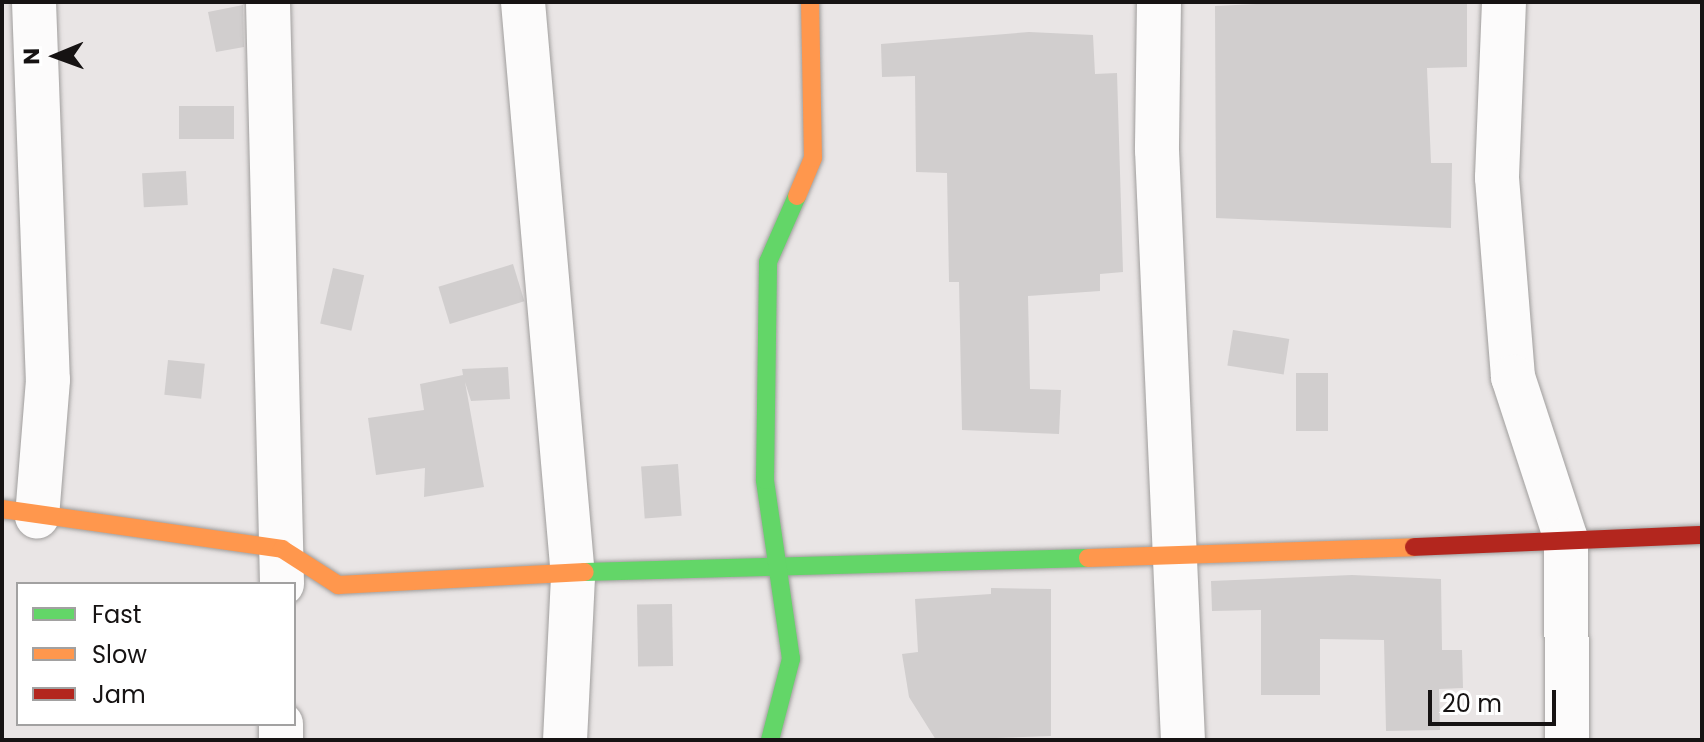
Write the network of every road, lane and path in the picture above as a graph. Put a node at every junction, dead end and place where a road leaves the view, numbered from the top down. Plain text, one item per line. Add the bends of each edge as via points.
1 (34, 2) edge
2 (268, 2) edge
3 (523, 2) edge
4 (810, 2) edge
5 (1159, 2) edge
6 (1504, 2) edge
7 (19, 513) edge
8 (1702, 535) edge
9 (1566, 539) junction
10 (1181, 557) junction
11 (781, 561) junction
12 (282, 567) edge
13 (573, 577) junction
14 (565, 740) edge
15 (770, 740) edge
16 (1183, 740) edge
17 (1567, 740) edge

1 - 7 street via 48,380
2 - 12 street
3 - 13 street
4 - 11 street via 813,158 768,262 765,480
5 - 10 street via 1157,150
6 - 9 street via 1497,178 1513,377
7 - 12 street
8 - 9 street
9 - 10 street
9 - 17 street
10 - 11 street
10 - 16 street
11 - 13 street
11 - 15 street via 791,659
12 - 13 street via 338,585
13 - 14 street

